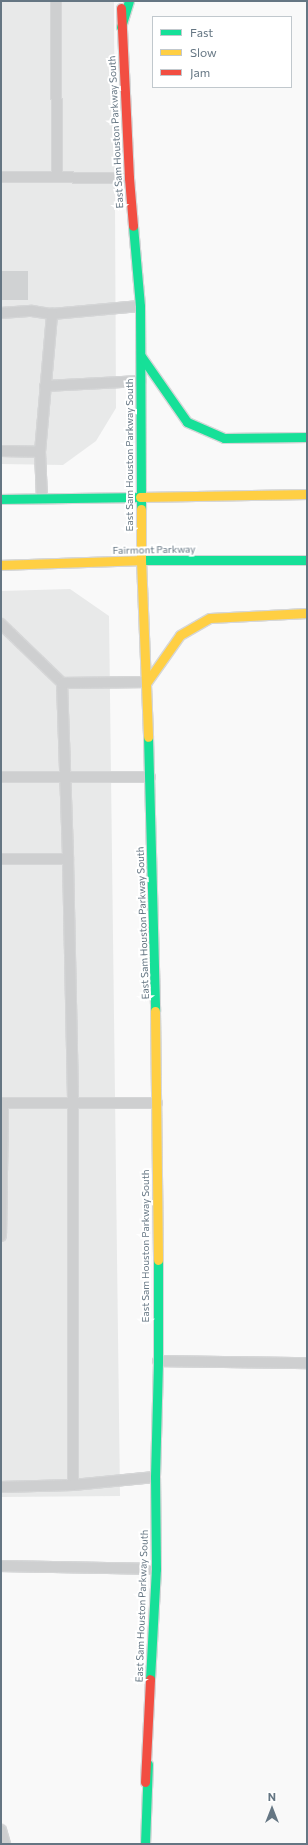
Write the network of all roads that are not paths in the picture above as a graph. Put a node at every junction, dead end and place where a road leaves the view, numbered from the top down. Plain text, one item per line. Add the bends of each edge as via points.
1 (56, 1) edge
2 (122, 1) edge
3 (129, 1) edge
4 (121, 27) junction
5 (1, 177) edge
6 (57, 177) junction
7 (129, 178) junction
8 (140, 306) junction
9 (1, 313) edge
10 (52, 314) junction
11 (141, 356) junction
12 (141, 381) junction
13 (45, 386) junction
14 (307, 437) edge
15 (1, 451) edge
16 (40, 452) junction
17 (307, 494) edge
18 (42, 498) junction
19 (140, 498) junction
20 (1, 499) edge
21 (141, 560) junction
22 (307, 560) edge
23 (1, 565) edge
24 (307, 613) edge
25 (1, 616) edge
26 (1, 624) edge
27 (147, 682) junction
28 (62, 683) junction
29 (1, 777) edge
30 (65, 777) junction
31 (150, 778) junction
32 (1, 859) edge
33 (68, 859) junction
34 (2, 1103) edge
35 (73, 1103) junction
36 (157, 1103) junction
37 (1, 1236) edge
38 (158, 1361) junction
39 (307, 1363) edge
40 (155, 1477) junction
41 (73, 1485) junction
42 (1, 1487) edge
43 (1, 1566) edge
44 (156, 1569) junction
45 (148, 1764) junction
46 (1, 1830) edge
47 (4, 1844) edge
48 (137, 1844) edge
49 (145, 1844) edge

1 - 6 lane
2 - 4 main road, East Sam Houston Parkway South
3 - 4 main road
4 - 7 main road, East Sam Houston Parkway South
5 - 6 lane
6 - 7 lane
7 - 8 main road, East Sam Houston Parkway South
8 - 10 lane
8 - 11 main road, East Sam Houston Parkway South
9 - 10 lane via 32,311
10 - 13 lane
11 - 12 main road, East Sam Houston Parkway South
11 - 14 main road via 187,422 224,438
12 - 13 lane
12 - 19 main road, East Sam Houston Parkway South
13 - 16 lane
15 - 16 lane
16 - 18 lane
17 - 19 main road
18 - 19 main road
18 - 20 main road
19 - 21 main road, East Sam Houston Parkway South
21 - 22 main road, Fairmont Parkway
21 - 23 main road, Fairmont Parkway
21 - 27 main road, East Sam Houston Parkway South
24 - 27 main road via 210,618 180,635
25 - 26 lane
26 - 28 lane
27 - 28 lane
27 - 31 main road, East Sam Houston Parkway South
28 - 30 lane
29 - 30 lane
30 - 31 lane
30 - 33 lane
31 - 36 main road, East Sam Houston Parkway South
32 - 33 lane
33 - 35 lane
34 - 35 lane
34 - 37 lane
35 - 36 lane
35 - 41 lane
36 - 38 main road, East Sam Houston Parkway South
38 - 39 lane
38 - 40 main road, East Sam Houston Parkway South
40 - 41 lane
40 - 44 main road, East Sam Houston Parkway South
41 - 42 lane
43 - 44 lane
44 - 45 main road, East Sam Houston Parkway South
45 - 48 main road, East Sam Houston Parkway South
45 - 49 main road
46 - 47 lane

